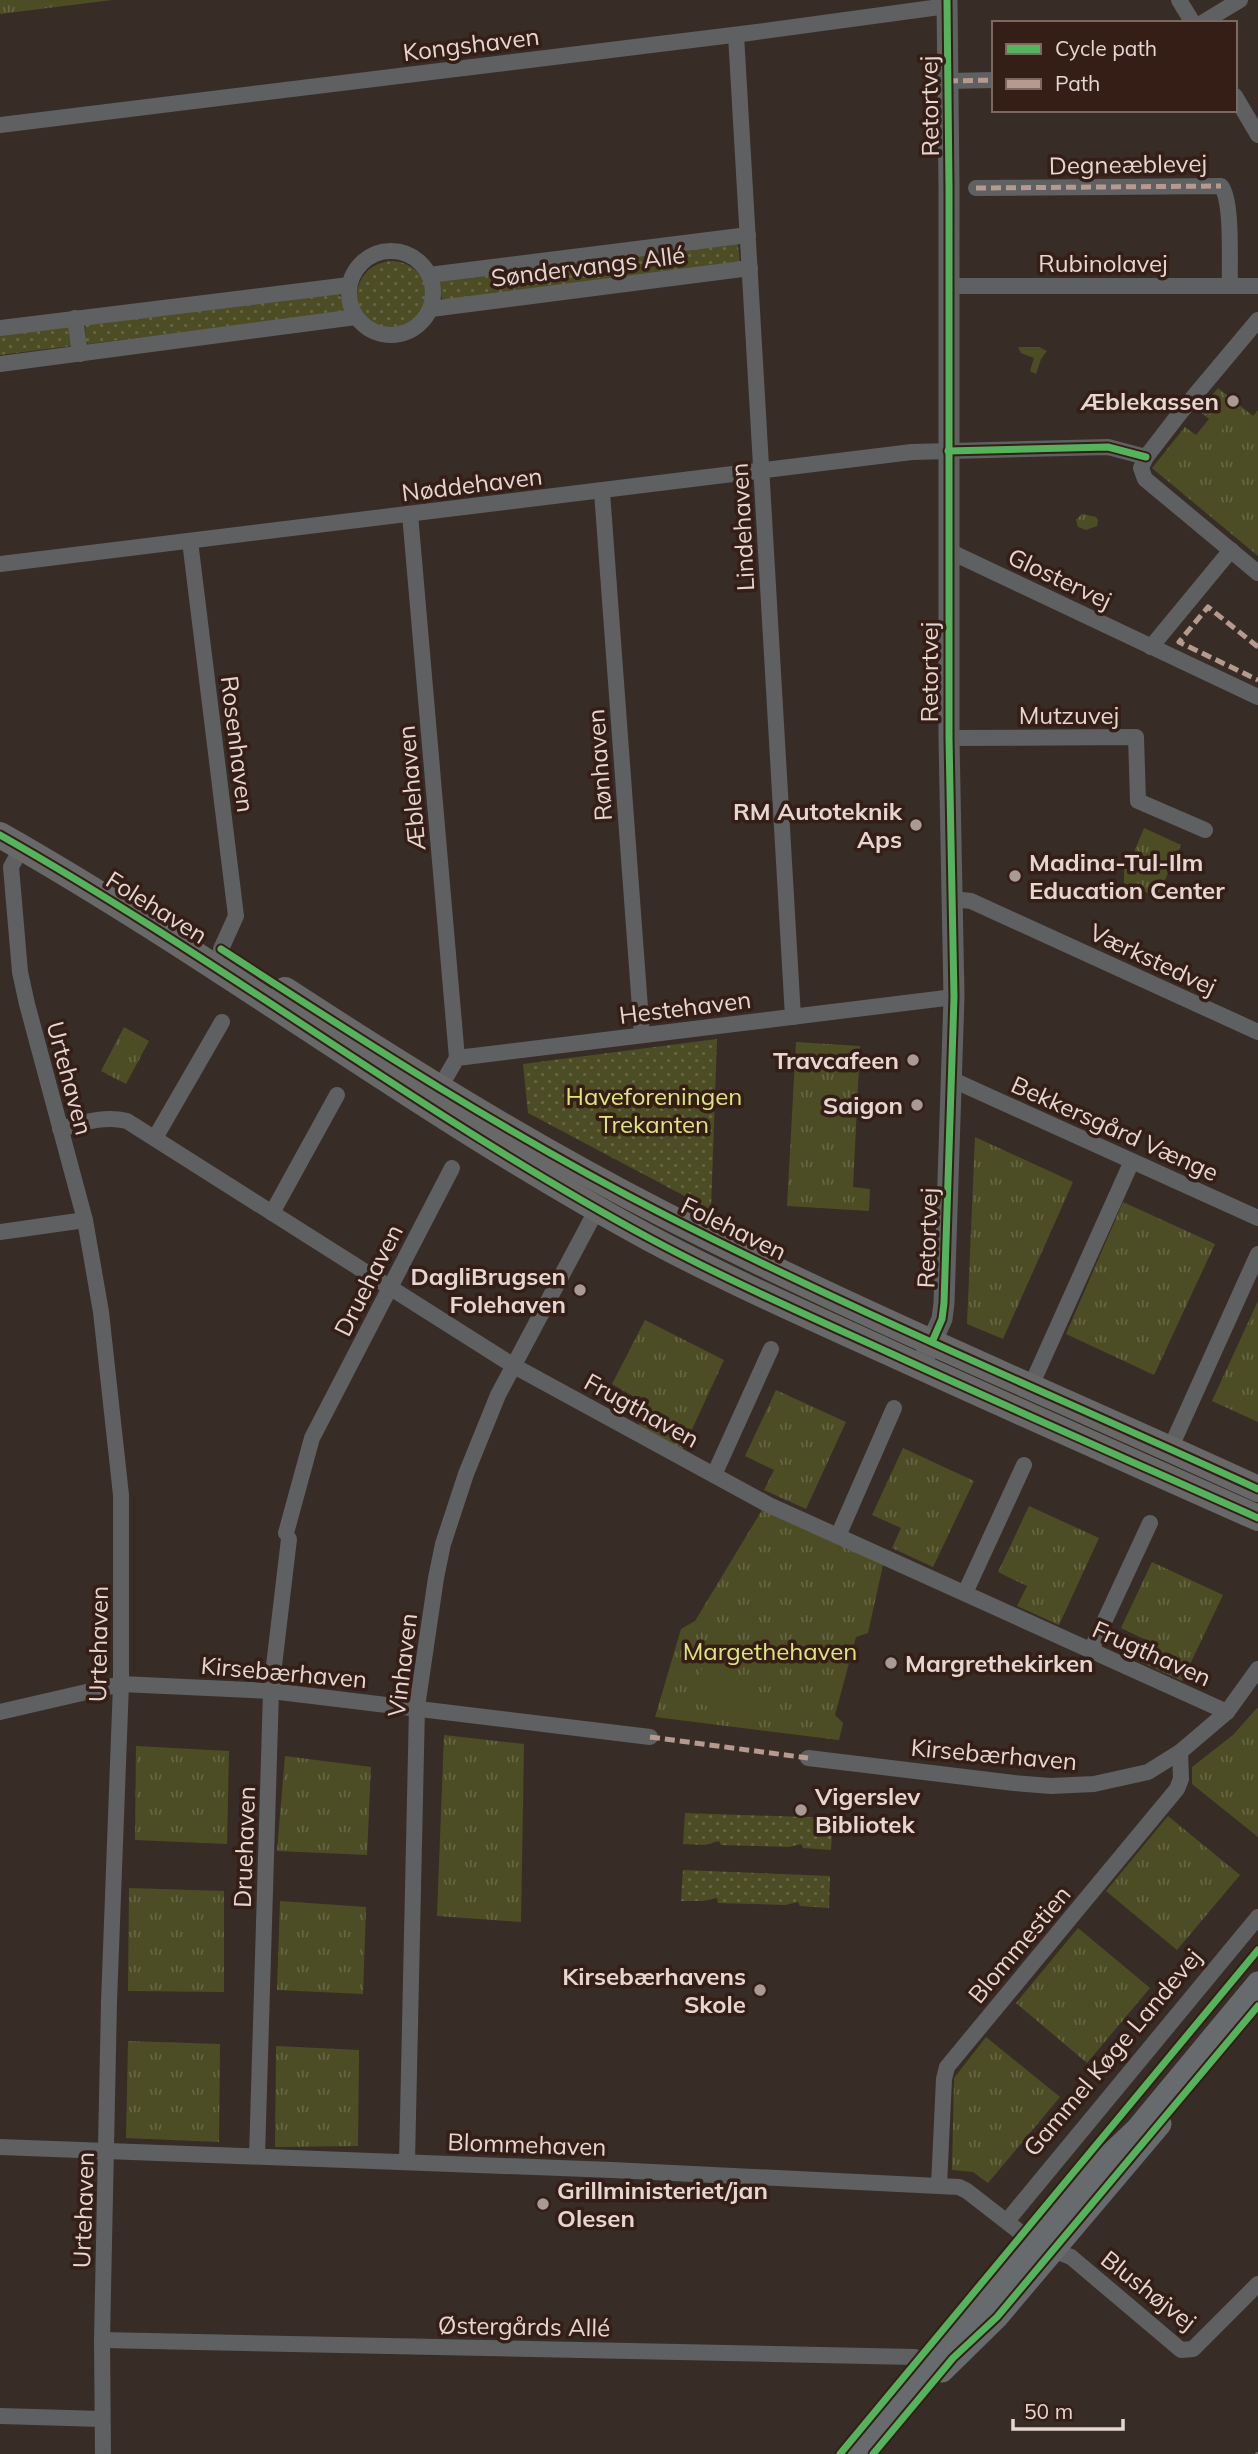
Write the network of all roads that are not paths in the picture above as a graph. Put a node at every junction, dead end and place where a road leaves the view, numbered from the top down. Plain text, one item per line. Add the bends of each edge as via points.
1 (1179, 0) edge
2 (1240, 0) edge
3 (947, 3) edge
4 (1192, 21) edge
5 (1205, 21) edge
6 (736, 35) junction
7 (992, 80) edge
8 (948, 81) junction
9 (1237, 99) edge
10 (0, 125) edge
11 (1258, 135) edge
12 (976, 188) dead end
13 (748, 235) junction
14 (750, 268) junction
15 (429, 275) junction
16 (349, 285) junction
17 (1230, 285) junction
18 (949, 286) junction
19 (1258, 286) edge
20 (431, 309) junction
21 (356, 317) junction
22 (75, 318) junction
23 (1258, 320) edge
24 (0, 328) edge
25 (80, 354) junction
26 (0, 364) edge
27 (948, 451) junction
28 (1146, 457) junction
29 (761, 471) junction
30 (602, 492) junction
31 (410, 514) junction
32 (190, 541) junction
33 (1231, 550) junction
34 (949, 551) junction
35 (0, 564) edge
36 (1258, 573) edge
37 (1151, 647) junction
38 (1258, 697) edge
39 (949, 738) junction
40 (0, 815) edge
41 (1205, 830) dead end
42 (11, 841) edge
43 (952, 900) junction
44 (220, 949) junction
45 (954, 998) junction
46 (793, 1017) junction
47 (222, 1022) dead end
48 (1258, 1032) edge
49 (642, 1035) junction
50 (457, 1058) junction
51 (953, 1080) junction
52 (439, 1089) junction
53 (337, 1096) dead end
54 (60, 1129) junction
55 (155, 1138) junction
56 (1132, 1161) junction
57 (452, 1168) dead end
58 (597, 1209) junction
59 (272, 1213) junction
60 (1258, 1218) edge
61 (85, 1220) junction
62 (0, 1232) edge
63 (1258, 1254) edge
64 (390, 1287) junction
65 (932, 1342) junction
66 (771, 1349) dead end
67 (514, 1366) junction
68 (920, 1367) junction
69 (1030, 1388) junction
70 (894, 1408) dead end
71 (1170, 1449) junction
72 (1024, 1465) dead end
73 (714, 1475) junction
74 (1258, 1489) edge
75 (1258, 1518) edge
76 (1150, 1523) dead end
77 (838, 1536) junction
78 (965, 1593) junction
79 (1091, 1650) junction
80 (1258, 1669) edge
81 (121, 1684) junction
82 (271, 1691) junction
83 (417, 1707) junction
84 (0, 1712) edge
85 (1227, 1712) junction
86 (650, 1737) dead end
87 (1180, 1752) junction
88 (808, 1758) dead end
89 (1258, 1917) edge
90 (1258, 1983) edge
91 (1258, 2006) edge
92 (0, 2147) edge
93 (108, 2151) junction
94 (257, 2156) junction
95 (407, 2162) junction
96 (939, 2185) junction
97 (1007, 2221) junction
98 (1043, 2247) junction
99 (1258, 2284) edge
100 (102, 2340) junction
101 (936, 2366) junction
102 (0, 2417) edge
103 (102, 2419) junction
104 (103, 2454) edge
105 (855, 2454) edge
106 (873, 2454) edge

1 - 4 street
2 - 5 street
3 - 6 street, Kongshaven
3 - 8 street, Retortvej
6 - 10 street, Kongshaven
6 - 13 street, Lindehaven
7 - 8 street
8 - 18 street, Retortvej
9 - 11 street
12 - 17 street, Degneæblevej via 1221,186 1228,219
13 - 14 street, Lindehaven
13 - 15 street, Søndervangs Allé
14 - 20 street, Søndervangs Allé
14 - 29 street, Lindehaven
15 - 16 street via 412,256 387,251 362,262
15 - 20 street
16 - 21 street
16 - 22 street
17 - 18 street, Rubinolavej
17 - 19 street, Rubinolavej
18 - 27 street, Retortvej
20 - 21 street via 416,328 394,336 373,331
21 - 25 street
22 - 24 street
22 - 25 street
23 - 28 street
25 - 26 street
27 - 28 street, Nøddehaven via 1108,447
27 - 29 street, Nøddehaven
27 - 34 street, Retortvej
28 - 33 street via 1141,468 1144,479
29 - 30 street, Nøddehaven
29 - 46 street, Lindehaven
30 - 31 street, Nøddehaven
30 - 49 street, Rønhaven
31 - 32 street, Nøddehaven
31 - 50 street, Æblehaven
32 - 35 street, Nøddehaven
32 - 44 street, Rosenhaven via 236,916
33 - 36 street
33 - 37 street
34 - 37 street, Glostervej
34 - 39 street, Retortvej
37 - 38 street, Glostervej
39 - 41 street, Mutzuvej via 1136,737 1138,800
39 - 43 street, Retortvej
40 - 44 main road, Folehaven
42 - 54 street, Urtehaven via 20,972
42 - 58 main road, Folehaven
43 - 45 street, Retortvej
43 - 48 street, Værkstedvej via 971,901
44 - 52 main road, Folehaven
45 - 46 street, Hestehaven
45 - 51 street, Retortvej
46 - 49 street, Hestehaven
47 - 55 street
49 - 50 street, Hestehaven
50 - 52 street
51 - 56 street, Bekkersgård Vænge
51 - 65 street, Retortvej via 944,1303
52 - 65 main road, Folehaven via 663,1214
53 - 59 street
54 - 55 street, Frugthaven via 116,1118
54 - 61 street, Urtehaven
55 - 59 street, Frugthaven
56 - 60 street, Bekkersgård Vænge
56 - 69 street
57 - 64 street, Druehaven
58 - 67 street, Vinhaven
58 - 68 main road, Folehaven via 716,1273
59 - 64 street, Frugthaven
61 - 62 street
61 - 81 street, Urtehaven via 101,1312 121,1495
63 - 71 street
64 - 67 street, Frugthaven
64 - 82 street, Druehaven via 312,1438 288,1536
65 - 68 street, Retortvej
65 - 69 main road, Folehaven
66 - 73 street
67 - 73 street, Frugthaven
67 - 83 street, Vinhaven via 482,1433 443,1544
68 - 75 main road, Folehaven
69 - 71 main road, Folehaven
70 - 77 street
71 - 74 main road, Folehaven
72 - 78 street
73 - 77 street, Frugthaven
76 - 79 street
77 - 78 street, Frugthaven
78 - 79 street, Frugthaven
79 - 85 street, Frugthaven
80 - 85 street, Kirsebærhaven
81 - 82 street, Kirsebærhaven
81 - 84 street, Kirsebærhaven
81 - 93 street, Urtehaven
82 - 83 street, Kirsebærhaven
82 - 94 street, Druehaven
83 - 86 street, Kirsebærhaven
83 - 95 street, Vinhaven
85 - 87 street, Kirsebærhaven
87 - 88 street, Kirsebærhaven via 1148,1772 1094,1784 1051,1786
87 - 96 street, Blommestien via 1177,1789 947,2067
89 - 97 street, Gammel Køge Landevej
90 - 98 main road via 1137,2129 1095,2169
91 - 98 main road
92 - 93 street, Blommehaven
93 - 94 street, Blommehaven
93 - 100 street, Urtehaven
94 - 95 street, Blommehaven
95 - 96 street, Blommehaven
96 - 97 street, Blommehaven via 967,2191
97 - 98 street, Blommehaven
98 - 99 street, Blushøjvej via 1071,2256 1181,2350 1193,2349
98 - 101 main road
100 - 101 street, Østergårds Allé via 915,2357
100 - 103 street, Urtehaven
101 - 105 main road
101 - 106 main road
102 - 103 street
103 - 104 street, Urtehaven

